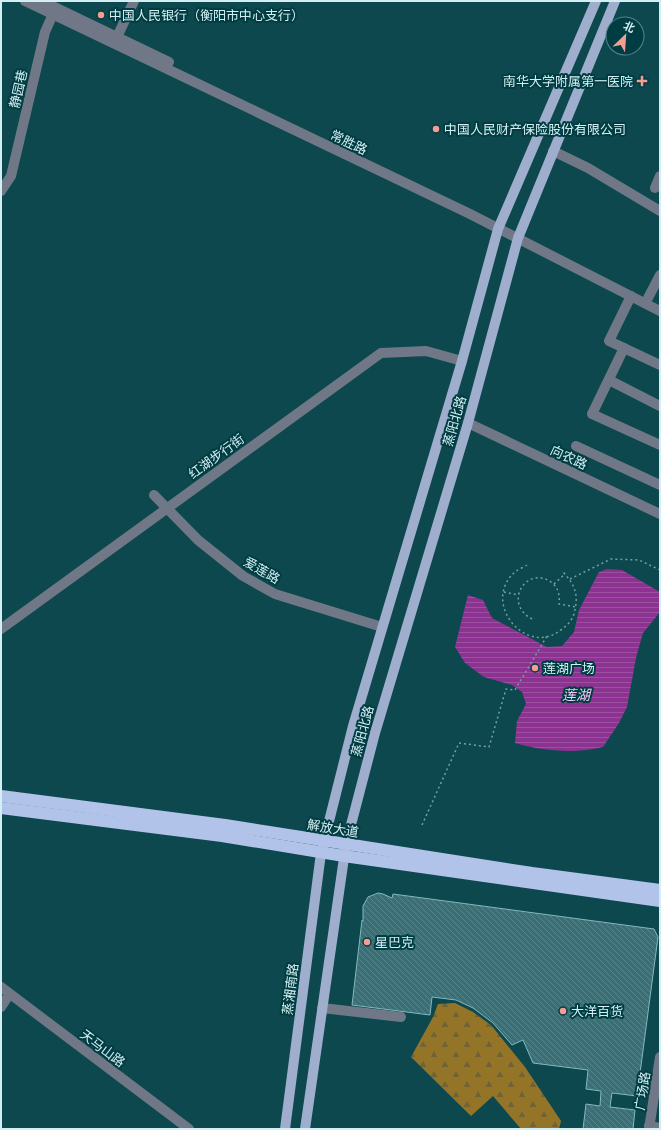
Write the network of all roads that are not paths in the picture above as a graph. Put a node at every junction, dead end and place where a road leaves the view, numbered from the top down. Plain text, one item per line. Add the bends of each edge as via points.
1 (25, 1) edge
2 (42, 1) edge
3 (134, 1) edge
4 (596, 1) edge
5 (615, 1) edge
6 (53, 14) junction
7 (117, 37) junction
8 (553, 151) junction
9 (660, 176) edge
10 (655, 188) dead end
11 (1, 191) edge
12 (660, 211) edge
13 (500, 226) junction
14 (519, 235) junction
15 (660, 275) edge
16 (631, 296) junction
17 (648, 298) junction
18 (660, 304) edge
19 (660, 311) edge
20 (624, 348) junction
21 (462, 361) junction
22 (660, 365) edge
23 (609, 380) junction
24 (660, 406) edge
25 (468, 423) junction
26 (660, 445) edge
27 (576, 446) dead end
28 (660, 485) edge
29 (154, 494) dead end
30 (168, 509) junction
31 (660, 514) edge
32 (382, 627) junction
33 (1, 629) edge
34 (1, 796) edge
35 (1, 808) edge
36 (324, 840) junction
37 (346, 844) junction
38 (321, 853) junction
39 (344, 856) junction
40 (660, 890) edge
41 (660, 901) edge
42 (1, 987) edge
43 (4, 995) edge
44 (1, 1007) edge
45 (322, 1008) junction
46 (401, 1018) dead end
47 (660, 1057) edge
48 (649, 1128) edge
49 (660, 1128) edge
50 (180, 1129) edge
51 (189, 1129) edge
52 (285, 1129) edge
53 (305, 1129) edge

1 - 6 street, 常胜路
2 - 7 street, 常胜路
3 - 7 street
4 - 13 main road, 蒸阳北路
5 - 8 main road, 蒸阳北路
6 - 11 street, 静园巷 via 45,32 11,176
6 - 13 street, 常胜路
7 - 13 street, 常胜路
8 - 12 street via 588,168
8 - 14 main road, 蒸阳北路
9 - 10 street
13 - 14 street, 常胜路
13 - 21 main road, 蒸阳北路
14 - 16 street, 常胜路
14 - 17 street, 常胜路
14 - 25 main road, 蒸阳北路
15 - 17 street
16 - 19 street, 常胜路
16 - 20 street via 609,341
17 - 18 street, 常胜路
20 - 22 street
20 - 23 street
21 - 30 street, 红湖步行街 via 426,351 381,353
21 - 32 main road, 蒸阳北路
23 - 24 street
23 - 26 street via 592,414
25 - 31 street, 向农路
25 - 37 main road, 蒸阳北路 via 375,733
27 - 28 street
29 - 30 street, 爱莲路
30 - 32 street, 爱莲路 via 198,540 243,576 262,587 275,594
30 - 33 street, 红湖步行街
32 - 36 main road, 蒸阳北路
34 - 36 highway, 解放大道
35 - 38 highway, 解放大道 via 222,836
36 - 37 highway, 解放大道
36 - 38 main road, 蒸阳北路
37 - 39 main road, 蒸阳北路
37 - 40 highway, 解放大道
38 - 39 highway, 解放大道
38 - 52 main road, 蒸湘南路
39 - 41 highway, 解放大道
39 - 45 main road
42 - 51 street, 天马山路
43 - 44 street
43 - 50 street, 天马山路
45 - 46 street
45 - 53 main road
47 - 48 street, 广场路
48 - 49 street

